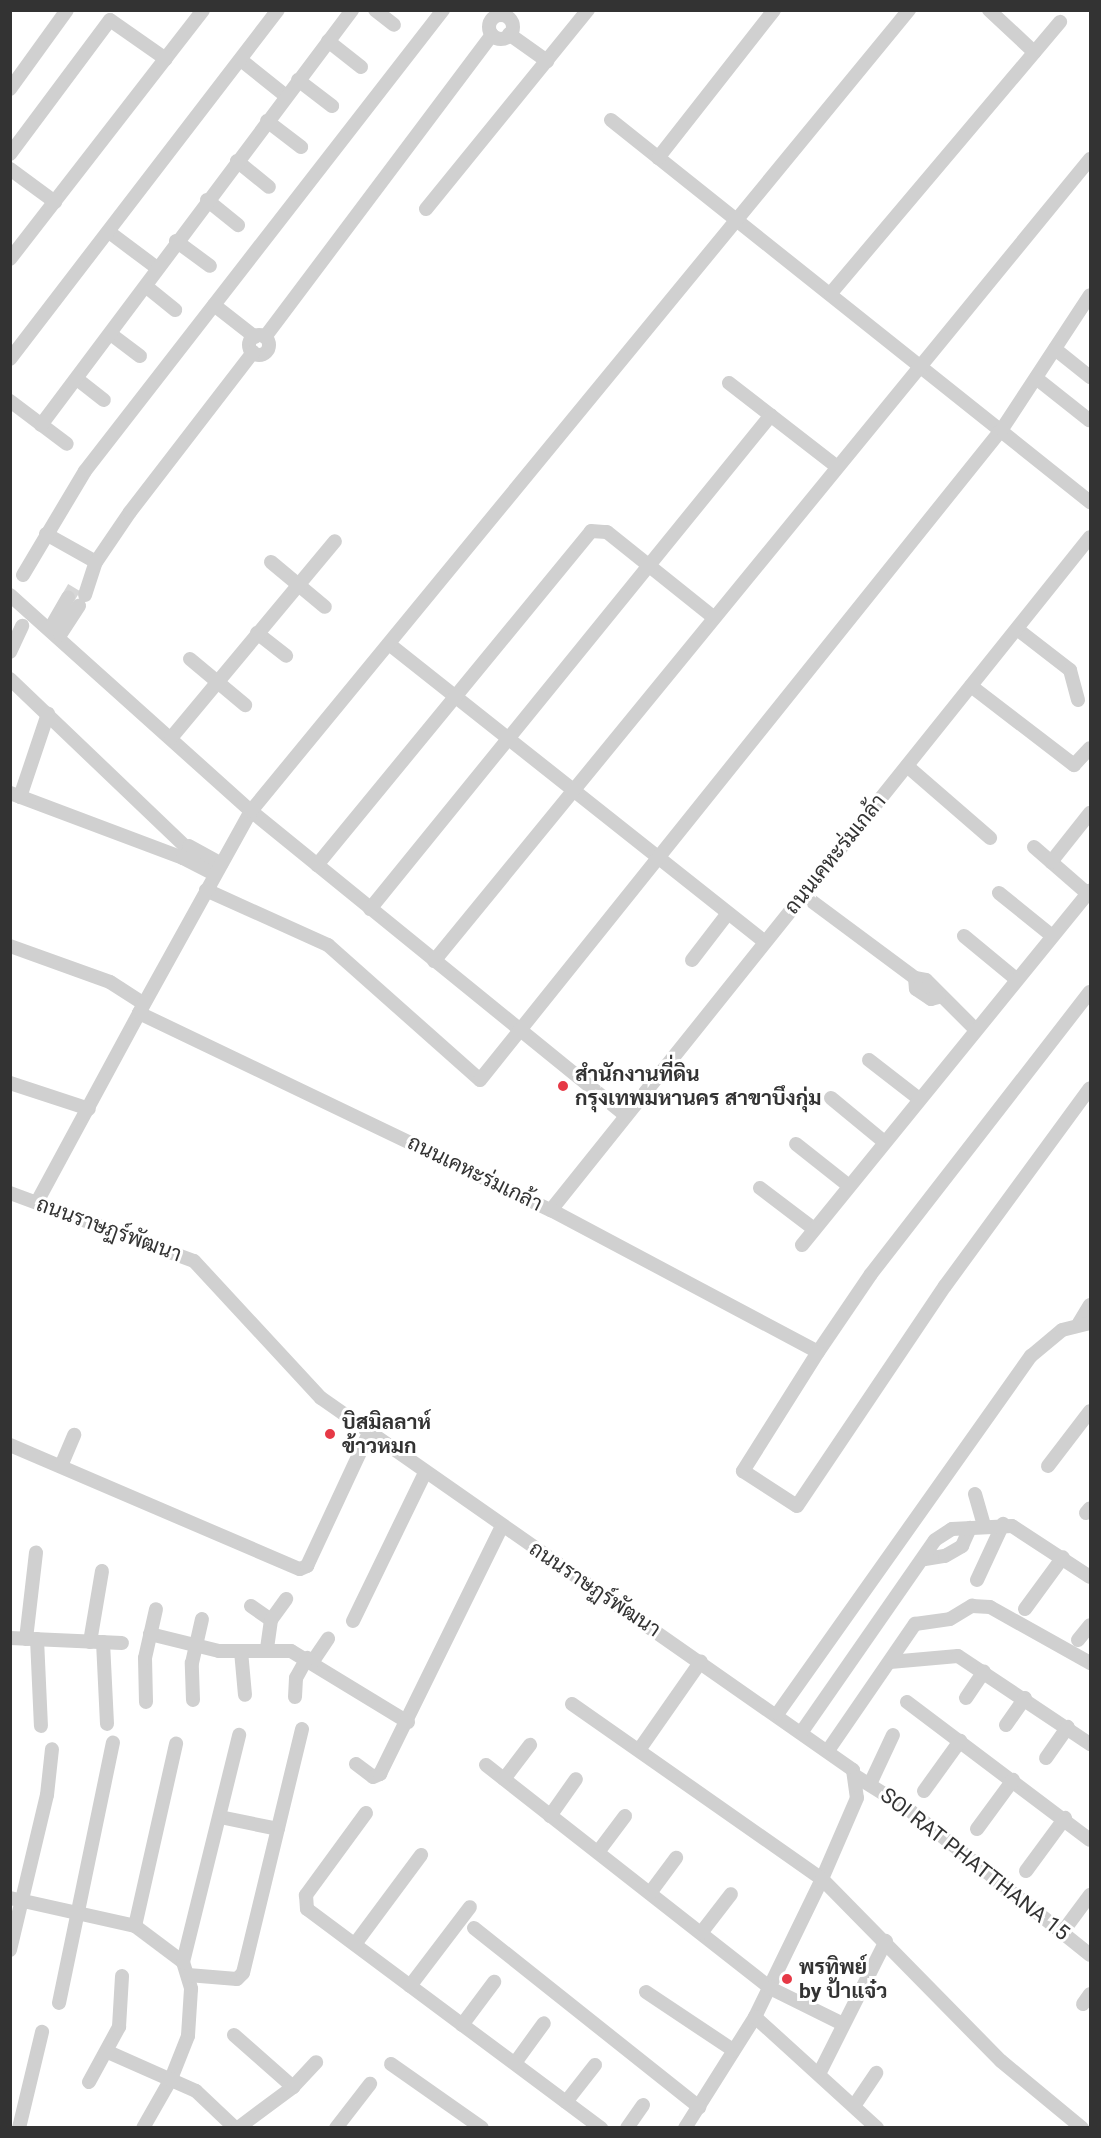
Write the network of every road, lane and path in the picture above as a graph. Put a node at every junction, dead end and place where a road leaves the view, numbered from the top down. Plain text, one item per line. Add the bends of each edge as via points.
1 (68, 10) edge
2 (278, 10) edge
3 (352, 10) edge
4 (375, 10) edge
5 (443, 10) edge
6 (588, 10) edge
7 (774, 10) edge
8 (909, 10) edge
9 (989, 10) edge
10 (200, 11) edge
11 (488, 14) edge
12 (511, 14) edge
13 (1060, 22) dead end
14 (394, 25) dead end
15 (509, 34) junction
16 (492, 35) junction
17 (328, 41) junction
18 (1034, 52) junction
19 (166, 59) junction
20 (241, 60) junction
21 (547, 61) junction
22 (361, 67) dead end
23 (298, 80) junction
24 (10, 89) edge
25 (286, 96) junction
26 (332, 106) dead end
27 (611, 120) dead end
28 (267, 121) junction
29 (301, 147) dead end
30 (10, 154) edge
31 (658, 158) junction
32 (1090, 159) edge
33 (237, 161) junction
34 (10, 169) edge
35 (269, 187) dead end
36 (207, 200) junction
37 (55, 202) junction
38 (426, 209) dead end
39 (735, 219) junction
40 (238, 225) dead end
41 (109, 232) junction
42 (176, 241) junction
43 (10, 259) edge
44 (210, 266) dead end
45 (157, 268) junction
46 (148, 288) junction
47 (831, 293) junction
48 (1090, 295) edge
49 (214, 304) junction
50 (175, 310) dead end
51 (112, 335) junction
52 (260, 337) junction
53 (1055, 349) junction
54 (140, 356) dead end
55 (10, 359) edge
56 (920, 364) junction
57 (1090, 377) edge
58 (1035, 378) junction
59 (77, 379) junction
60 (729, 383) dead end
61 (104, 400) dead end
62 (10, 401) edge
63 (771, 415) junction
64 (1089, 420) edge
65 (41, 425) junction
66 (1002, 429) junction
67 (67, 444) dead end
68 (836, 466) junction
69 (1090, 502) edge
70 (46, 534) junction
71 (1090, 537) edge
72 (335, 541) dead end
73 (96, 562) junction
74 (271, 562) dead end
75 (650, 566) junction
76 (23, 575) dead end
77 (297, 584) junction
78 (10, 596) edge
79 (325, 607) dead end
80 (713, 616) junction
81 (22, 626) dead end
82 (1017, 629) junction
83 (56, 631) junction
84 (257, 633) junction
85 (389, 644) junction
86 (10, 652) edge
87 (286, 656) dead end
88 (190, 659) dead end
89 (10, 679) edge
90 (217, 682) junction
91 (971, 686) junction
92 (451, 695) junction
93 (1078, 700) dead end
94 (245, 705) dead end
95 (48, 714) junction
96 (171, 738) junction
97 (508, 740) junction
98 (1090, 748) edge
99 (907, 765) junction
100 (572, 791) junction
101 (15, 795) edge
102 (251, 811) junction
103 (1090, 813) edge
104 (990, 837) dead end
105 (1034, 847) dead end
106 (186, 852) junction
107 (660, 859) junction
108 (1052, 862) junction
109 (317, 865) junction
110 (218, 869) junction
111 (206, 890) junction
112 (1089, 891) edge
113 (999, 893) dead end
114 (802, 894) junction
115 (370, 909) junction
116 (728, 913) junction
117 (1051, 935) junction
118 (964, 936) dead end
119 (764, 941) junction
120 (10, 946) edge
121 (692, 960) dead end
122 (434, 961) junction
123 (1015, 978) junction
124 (1090, 992) edge
125 (142, 1009) junction
126 (974, 1028) junction
127 (521, 1031) junction
128 (870, 1060) dead end
129 (10, 1083) edge
130 (1090, 1088) edge
131 (831, 1098) dead end
132 (918, 1098) junction
133 (89, 1109) junction
134 (624, 1114) junction
135 (883, 1141) junction
136 (796, 1144) dead end
137 (848, 1185) junction
138 (760, 1188) dead end
139 (10, 1193) edge
140 (37, 1202) junction
141 (551, 1210) junction
142 (814, 1229) junction
143 (802, 1245) dead end
144 (1090, 1305) edge
145 (1085, 1323) edge
146 (818, 1352) junction
147 (1090, 1411) edge
148 (369, 1433) junction
149 (74, 1435) dead end
150 (10, 1445) edge
151 (61, 1466) junction
152 (1048, 1466) dead end
153 (425, 1473) junction
154 (975, 1494) dead end
155 (1003, 1524) junction
156 (502, 1526) junction
157 (977, 1527) junction
158 (36, 1553) dead end
159 (1063, 1557) junction
160 (925, 1559) junction
161 (102, 1571) dead end
162 (1090, 1578) edge
163 (977, 1580) dead end
164 (286, 1599) dead end
165 (251, 1606) dead end
166 (156, 1609) dead end
167 (1025, 1609) dead end
168 (202, 1619) dead end
169 (271, 1620) junction
170 (353, 1621) dead end
171 (1090, 1624) edge
172 (150, 1634) junction
173 (10, 1638) edge
174 (31, 1639) junction
175 (328, 1639) dead end
176 (1078, 1640) dead end
177 (97, 1642) junction
178 (122, 1642) dead end
179 (194, 1647) junction
180 (267, 1648) junction
181 (241, 1651) junction
182 (310, 1659) junction
183 (701, 1661) junction
184 (890, 1662) junction
185 (1090, 1663) edge
186 (984, 1671) junction
187 (245, 1695) dead end
188 (295, 1697) dead end
189 (966, 1698) dead end
190 (1025, 1698) junction
191 (193, 1700) dead end
192 (146, 1702) dead end
193 (907, 1702) dead end
194 (572, 1704) dead end
195 (778, 1713) junction
196 (408, 1722) junction
197 (107, 1724) dead end
198 (1006, 1725) dead end
199 (41, 1726) dead end
200 (1068, 1727) junction
201 (302, 1729) dead end
202 (803, 1730) junction
203 (239, 1735) dead end
204 (893, 1736) dead end
205 (960, 1741) junction
206 (113, 1743) dead end
207 (176, 1744) dead end
208 (1090, 1744) edge
209 (530, 1745) dead end
210 (52, 1749) dead end
211 (829, 1749) junction
212 (639, 1750) junction
213 (1046, 1758) dead end
214 (356, 1764) dead end
215 (486, 1765) dead end
216 (857, 1777) junction
217 (504, 1779) junction
218 (576, 1779) dead end
219 (1013, 1780) junction
220 (870, 1784) junction
221 (924, 1791) dead end
222 (366, 1813) dead end
223 (550, 1816) junction
224 (625, 1816) dead end
225 (220, 1817) junction
226 (1065, 1818) junction
227 (278, 1829) junction
228 (977, 1829) dead end
229 (1090, 1840) edge
230 (598, 1852) junction
231 (421, 1855) dead end
232 (676, 1858) dead end
233 (1026, 1871) dead end
234 (822, 1879) junction
235 (650, 1893) junction
236 (731, 1894) dead end
237 (1090, 1895) edge
238 (16, 1899) edge
239 (470, 1907) dead end
240 (80, 1911) junction
241 (135, 1926) junction
242 (474, 1928) dead end
243 (1064, 1930) junction
244 (701, 1933) junction
245 (886, 1941) junction
246 (355, 1944) junction
247 (10, 1950) edge
248 (1090, 1955) edge
249 (183, 1962) junction
250 (188, 1975) junction
251 (122, 1976) dead end
252 (494, 1982) dead end
253 (410, 1986) junction
254 (770, 1988) junction
255 (646, 1992) dead end
256 (59, 2003) dead end
257 (755, 2017) junction
258 (544, 2023) dead end
259 (843, 2024) junction
260 (462, 2025) junction
261 (42, 2032) dead end
262 (234, 2035) dead end
263 (733, 2050) junction
264 (108, 2052) junction
265 (316, 2062) dead end
266 (515, 2063) junction
267 (391, 2064) dead end
268 (595, 2065) dead end
269 (876, 2073) dead end
270 (819, 2074) junction
271 (171, 2079) junction
272 (89, 2082) dead end
273 (370, 2084) dead end
274 (293, 2087) junction
275 (566, 2102) junction
276 (643, 2105) dead end
277 (854, 2106) junction
278 (699, 2107) junction
279 (19, 2127) edge
280 (143, 2127) edge
281 (237, 2127) edge
282 (336, 2127) edge
283 (482, 2127) edge
284 (601, 2127) edge
285 (627, 2127) edge
286 (685, 2127) edge
287 (877, 2127) edge
288 (1082, 2127) edge

1 - 24 street
2 - 20 street
3 - 17 street
4 - 14 street
5 - 49 street
6 - 21 street
7 - 31 street
8 - 39 street
9 - 18 street
10 - 19 street
11 - 12 street
11 - 16 street
12 - 15 street
13 - 18 street
15 - 16 street
15 - 21 street
16 - 52 street
17 - 22 street
17 - 23 street
18 - 47 street
19 - 30 street via 110,20
19 - 37 street
20 - 25 street
20 - 41 street
21 - 38 street
23 - 25 street
23 - 26 street
25 - 28 street
27 - 31 street
28 - 29 street
28 - 33 street
31 - 39 street
32 - 56 street
33 - 35 street
33 - 36 street
34 - 37 street
36 - 40 street
36 - 42 street
37 - 43 street
39 - 47 street
39 - 85 street
41 - 45 street
41 - 55 street
42 - 44 street
42 - 45 street
45 - 46 street
46 - 50 street
46 - 51 street
47 - 56 street
48 - 53 street
49 - 52 street
49 - 70 street via 85,471
51 - 54 street
51 - 59 street
52 - 73 street via 253,352
53 - 57 street
53 - 58 street
56 - 66 street
56 - 68 street
58 - 64 street
58 - 66 street
59 - 61 street
59 - 65 street
60 - 63 street
62 - 65 street
63 - 68 street
63 - 75 street
65 - 67 street
66 - 69 street
66 - 107 street
68 - 80 street
70 - 73 street
70 - 76 street
71 - 82 street, ถนนเคหะร่มเกล้า
72 - 77 street
73 - 83 street
74 - 77 street
75 - 80 street
75 - 92 street via 607,532 591,531
75 - 97 street
77 - 79 street
77 - 84 street
78 - 83 street
80 - 100 street
81 - 86 street
82 - 91 street, ถนนเคหะร่มเกล้า
82 - 93 street via 1070,670
83 - 96 street
84 - 87 street
84 - 90 street
85 - 92 street
85 - 102 street
88 - 90 street
89 - 95 street
90 - 94 street
90 - 96 street
91 - 98 street via 1074,765
91 - 99 street, ถนนเคหะร่มเกล้า
92 - 97 street
92 - 109 street
95 - 101 street
95 - 106 street
96 - 102 street
97 - 100 street
97 - 115 street
99 - 104 street
99 - 114 street, ถนนเคหะร่มเกล้า
100 - 107 street
100 - 122 street
101 - 106 street
102 - 109 street
102 - 110 street
103 - 108 street
105 - 108 street
106 - 110 street
107 - 116 street
107 - 127 street
108 - 112 street
109 - 115 street
110 - 111 street
111 - 125 street
111 - 127 street via 328,945 480,1080
112 - 117 street
113 - 117 street
114 - 119 street, ถนนเคหะร่มเกล้า
114 - 126 street via 915,978 916,989 931,999 939,997
115 - 122 street
116 - 119 street
116 - 121 street
117 - 123 street
118 - 123 street
119 - 134 street, ถนนเคหะร่มเกล้า
120 - 125 street, ถนนเคหะร่มเกล้า via 110,982
122 - 127 street
123 - 126 street
124 - 146 street via 871,1274
125 - 133 street
125 - 141 street, ถนนเคหะร่มเกล้า
126 - 132 street
127 - 134 street
128 - 132 street
129 - 133 street
130 - 146 street via 945,1286 797,1506 743,1471
131 - 135 street
132 - 135 street
133 - 140 street
134 - 141 street, ถนนเคหะร่มเกล้า
135 - 137 street
136 - 137 street
137 - 142 street
138 - 142 street
139 - 140 street, ถนนราษฏร์พัฒนา
140 - 148 street, ถนนราษฏร์พัฒนา via 194,1261 300,1379
141 - 146 street
142 - 143 street
144 - 145 street
145 - 195 street via 1050,1336 1031,1356
147 - 152 street
148 - 151 street via 307,1566 300,1569
148 - 153 street, ถนนราษฏร์พัฒนา
149 - 151 street
150 - 151 street
153 - 156 street, ถนนราษฏร์พัฒนา
153 - 170 street
154 - 157 street
155 - 157 street
155 - 159 street
155 - 163 street
156 - 183 street, ถนนราษฏร์พัฒนา
156 - 196 street
157 - 160 street via 962,1546 945,1556
157 - 160 street via 952,1529 935,1540
158 - 174 street
159 - 162 street
159 - 167 street
160 - 202 street
161 - 177 street
164 - 169 street
165 - 169 street
166 - 172 street
168 - 179 street
169 - 180 street
171 - 176 street
172 - 179 street
172 - 192 street
173 - 174 street
174 - 177 street
174 - 199 street
175 - 182 street
177 - 178 street
177 - 197 street
179 - 181 street
179 - 191 street
180 - 181 street
180 - 182 street
181 - 187 street
182 - 188 street via 296,1678
182 - 196 street
183 - 195 street, ถนนราษฏร์พัฒนา
183 - 212 street
184 - 185 street via 915,1624 950,1619 981,1605
184 - 186 street via 950,1653
184 - 211 street
186 - 189 street
186 - 190 street
190 - 198 street
190 - 200 street
193 - 205 street
194 - 212 street
195 - 202 street, ถนนราษฏร์พัฒนา
196 - 214 street via 378,1776
200 - 208 street
200 - 213 street
201 - 227 street
202 - 211 street, ถนนราษฏร์พัฒนา
203 - 225 street
204 - 220 street
205 - 219 street
205 - 221 street
206 - 240 street
207 - 241 street
209 - 217 street
210 - 238 street
211 - 216 street, ถนนราษฏร์พัฒนา
212 - 234 street
215 - 217 street
216 - 220 street, SOI RAT PHATTHANA 15
216 - 234 street via 852,1814
217 - 223 street
218 - 223 street
219 - 226 street
219 - 228 street
220 - 243 street, SOI RAT PHATTHANA 15
222 - 246 street via 304,1901 307,1909
223 - 230 street
224 - 230 street
225 - 227 street
225 - 249 street
226 - 229 street
226 - 233 street
227 - 250 street via 241,1977
230 - 235 street
231 - 246 street
232 - 235 street
234 - 245 street
234 - 254 street
235 - 244 street
236 - 244 street
237 - 243 street
238 - 240 street
238 - 247 street
239 - 253 street
240 - 241 street
240 - 256 street
241 - 249 street
242 - 278 street
243 - 248 street, SOI RAT PHATTHANA 15
244 - 254 street
245 - 259 street
245 - 288 street via 1001,2061
246 - 253 street
249 - 250 street
250 - 271 street via 193,2004 189,2036
251 - 264 street via 123,2013
252 - 260 street
253 - 260 street
254 - 257 street
254 - 259 street
255 - 263 street
257 - 263 street
257 - 270 street
258 - 266 street
259 - 270 street
260 - 266 street
261 - 279 street
262 - 274 street
263 - 278 street
264 - 271 street
264 - 272 street
265 - 274 street
266 - 275 street
267 - 283 street
268 - 275 street
269 - 277 street
270 - 277 street
271 - 280 street
271 - 281 street via 211,2100
273 - 282 street
274 - 281 street
275 - 284 street
276 - 285 street
277 - 287 street
278 - 286 street

